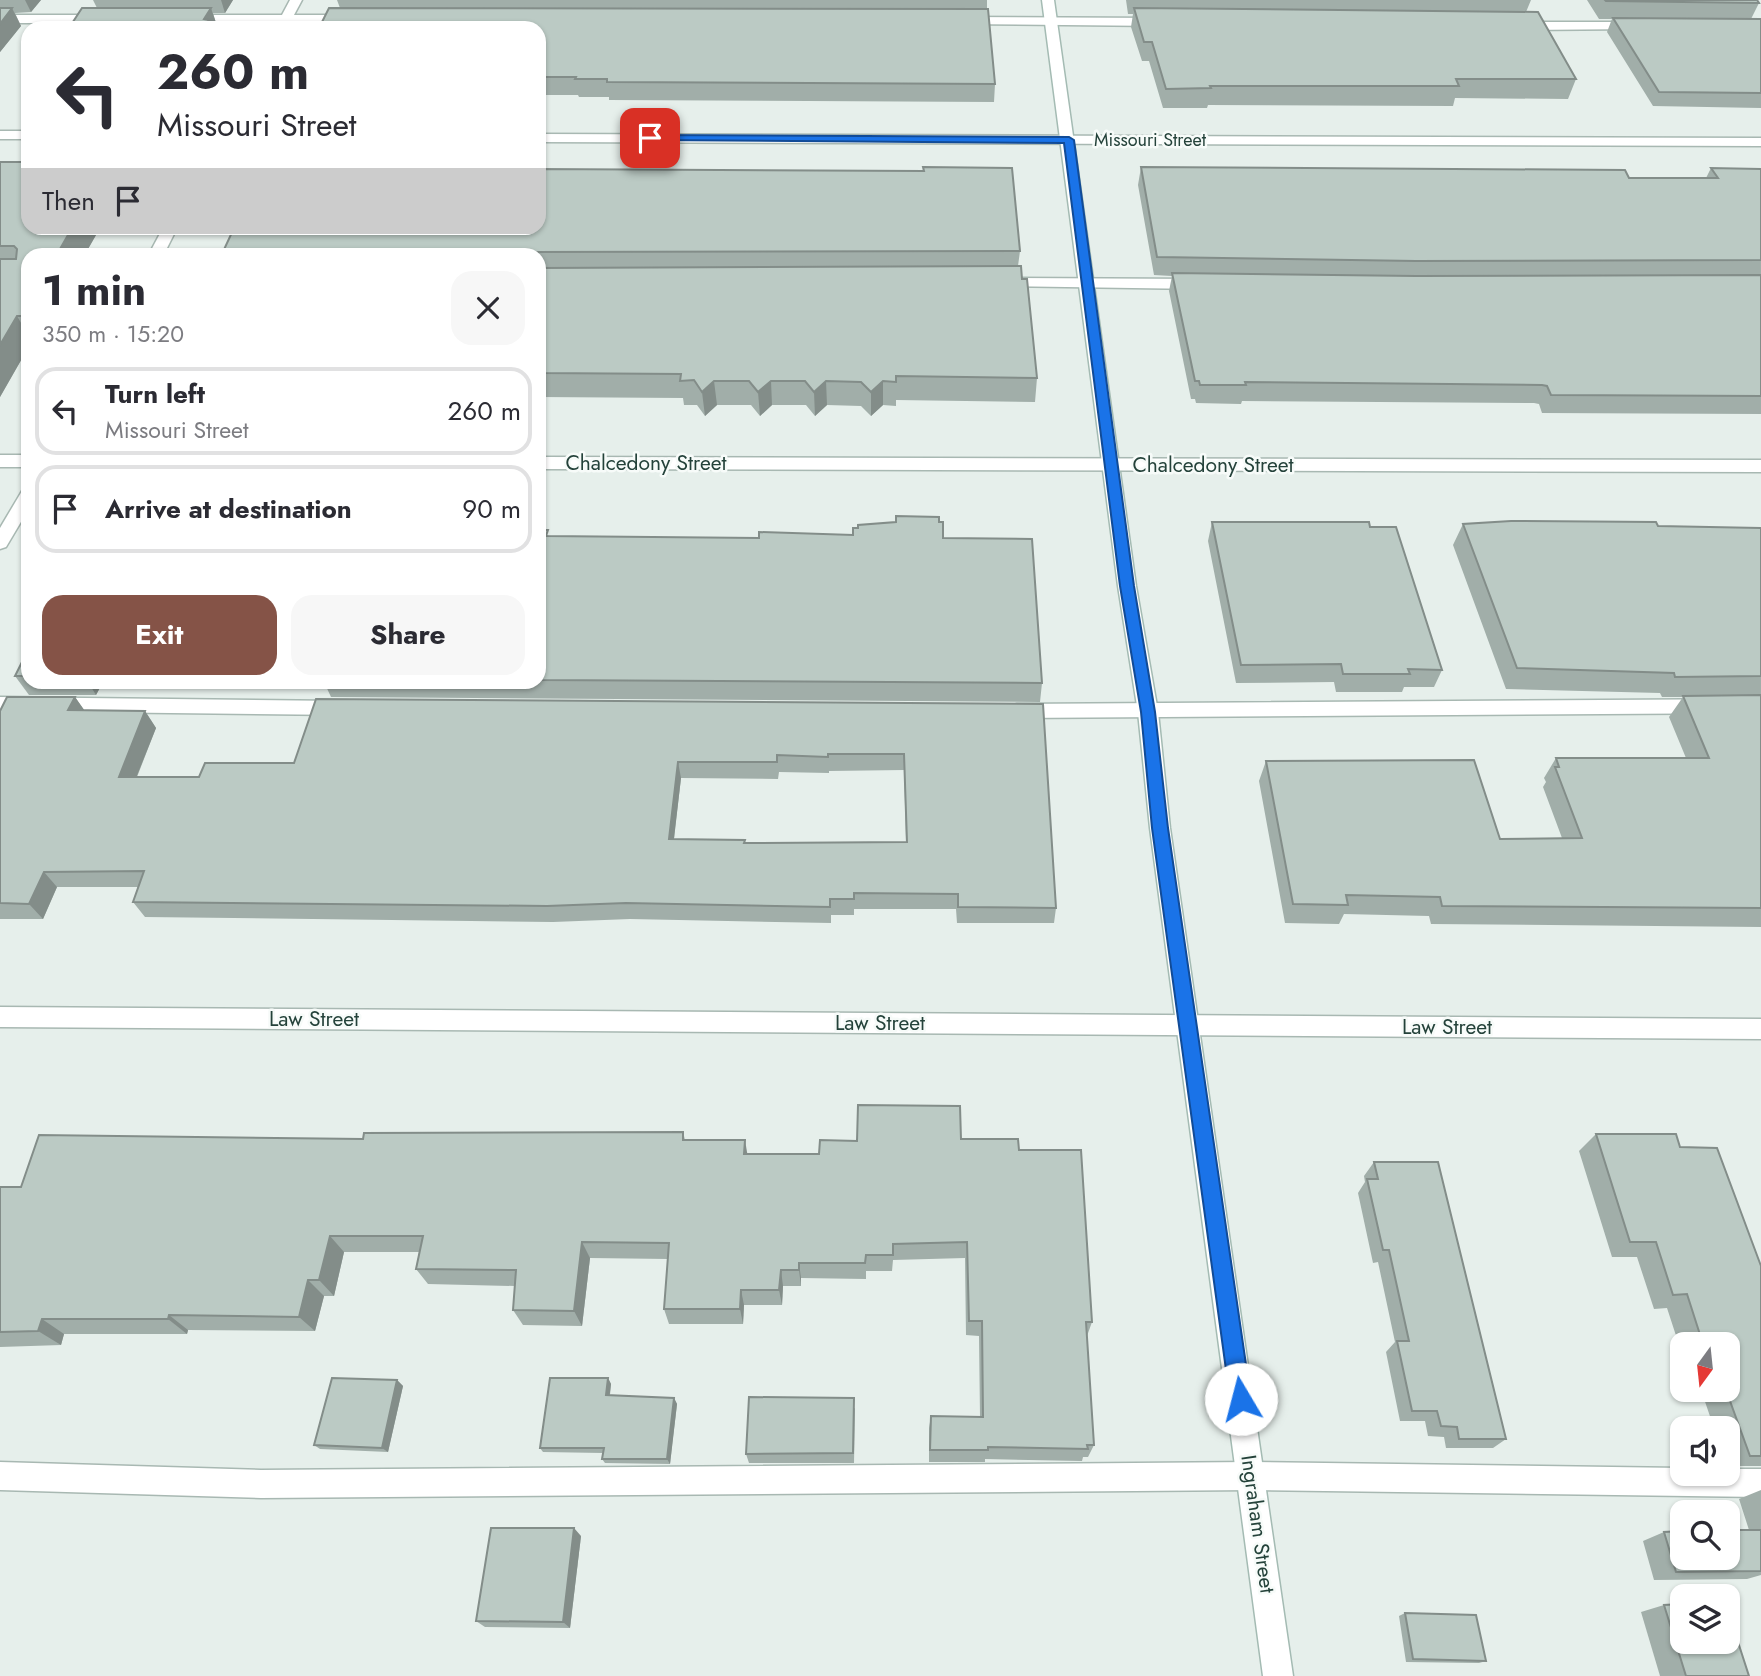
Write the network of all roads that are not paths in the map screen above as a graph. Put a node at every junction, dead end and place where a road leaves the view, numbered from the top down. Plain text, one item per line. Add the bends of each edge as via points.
1 (296, 0) edge
2 (1048, 0) edge
3 (0, 19) edge
4 (122, 19) edge
5 (177, 19) edge
6 (369, 19) edge
7 (953, 20) edge
8 (1051, 20) junction
9 (230, 21) edge
10 (284, 21) edge
11 (326, 21) edge
12 (1175, 22) edge
13 (1506, 26) edge
14 (1654, 26) edge
15 (0, 135) edge
16 (21, 135) edge
17 (546, 138) edge
18 (1069, 140) junction
19 (1761, 142) edge
20 (1086, 282) junction
21 (990, 283) edge
22 (1221, 284) edge
23 (0, 461) edge
24 (21, 461) edge
25 (546, 463) edge
26 (1111, 464) junction
27 (1761, 466) edge
28 (21, 507) edge
29 (0, 543) edge
30 (0, 704) edge
31 (1761, 706) edge
32 (366, 708) edge
33 (994, 711) edge
34 (1148, 712) junction
35 (0, 1017) edge
36 (1187, 1026) junction
37 (1761, 1029) edge
38 (0, 1476) edge
39 (1252, 1476) junction
40 (1761, 1483) edge
41 (1278, 1676) edge

1 - 10 street
2 - 8 street, Ingraham Street
3 - 4 street
5 - 9 street
6 - 11 street
7 - 8 street
8 - 12 street
8 - 18 street, Ingraham Street
13 - 14 street
15 - 16 street
17 - 18 street, Missouri Street
18 - 19 street, Missouri Street
18 - 20 street, Ingraham Street
20 - 21 street
20 - 22 street
20 - 26 street, Ingraham Street
23 - 24 street
25 - 26 street, Chalcedony Street
26 - 27 street, Chalcedony Street
26 - 34 street, Ingraham Street
28 - 29 street
30 - 32 street
31 - 34 street
33 - 34 street
34 - 36 street, Ingraham Street
35 - 36 street, Law Street
36 - 37 street, Law Street
36 - 39 street, Ingraham Street
38 - 39 street via 261,1484
39 - 40 street
39 - 41 street, Ingraham Street

